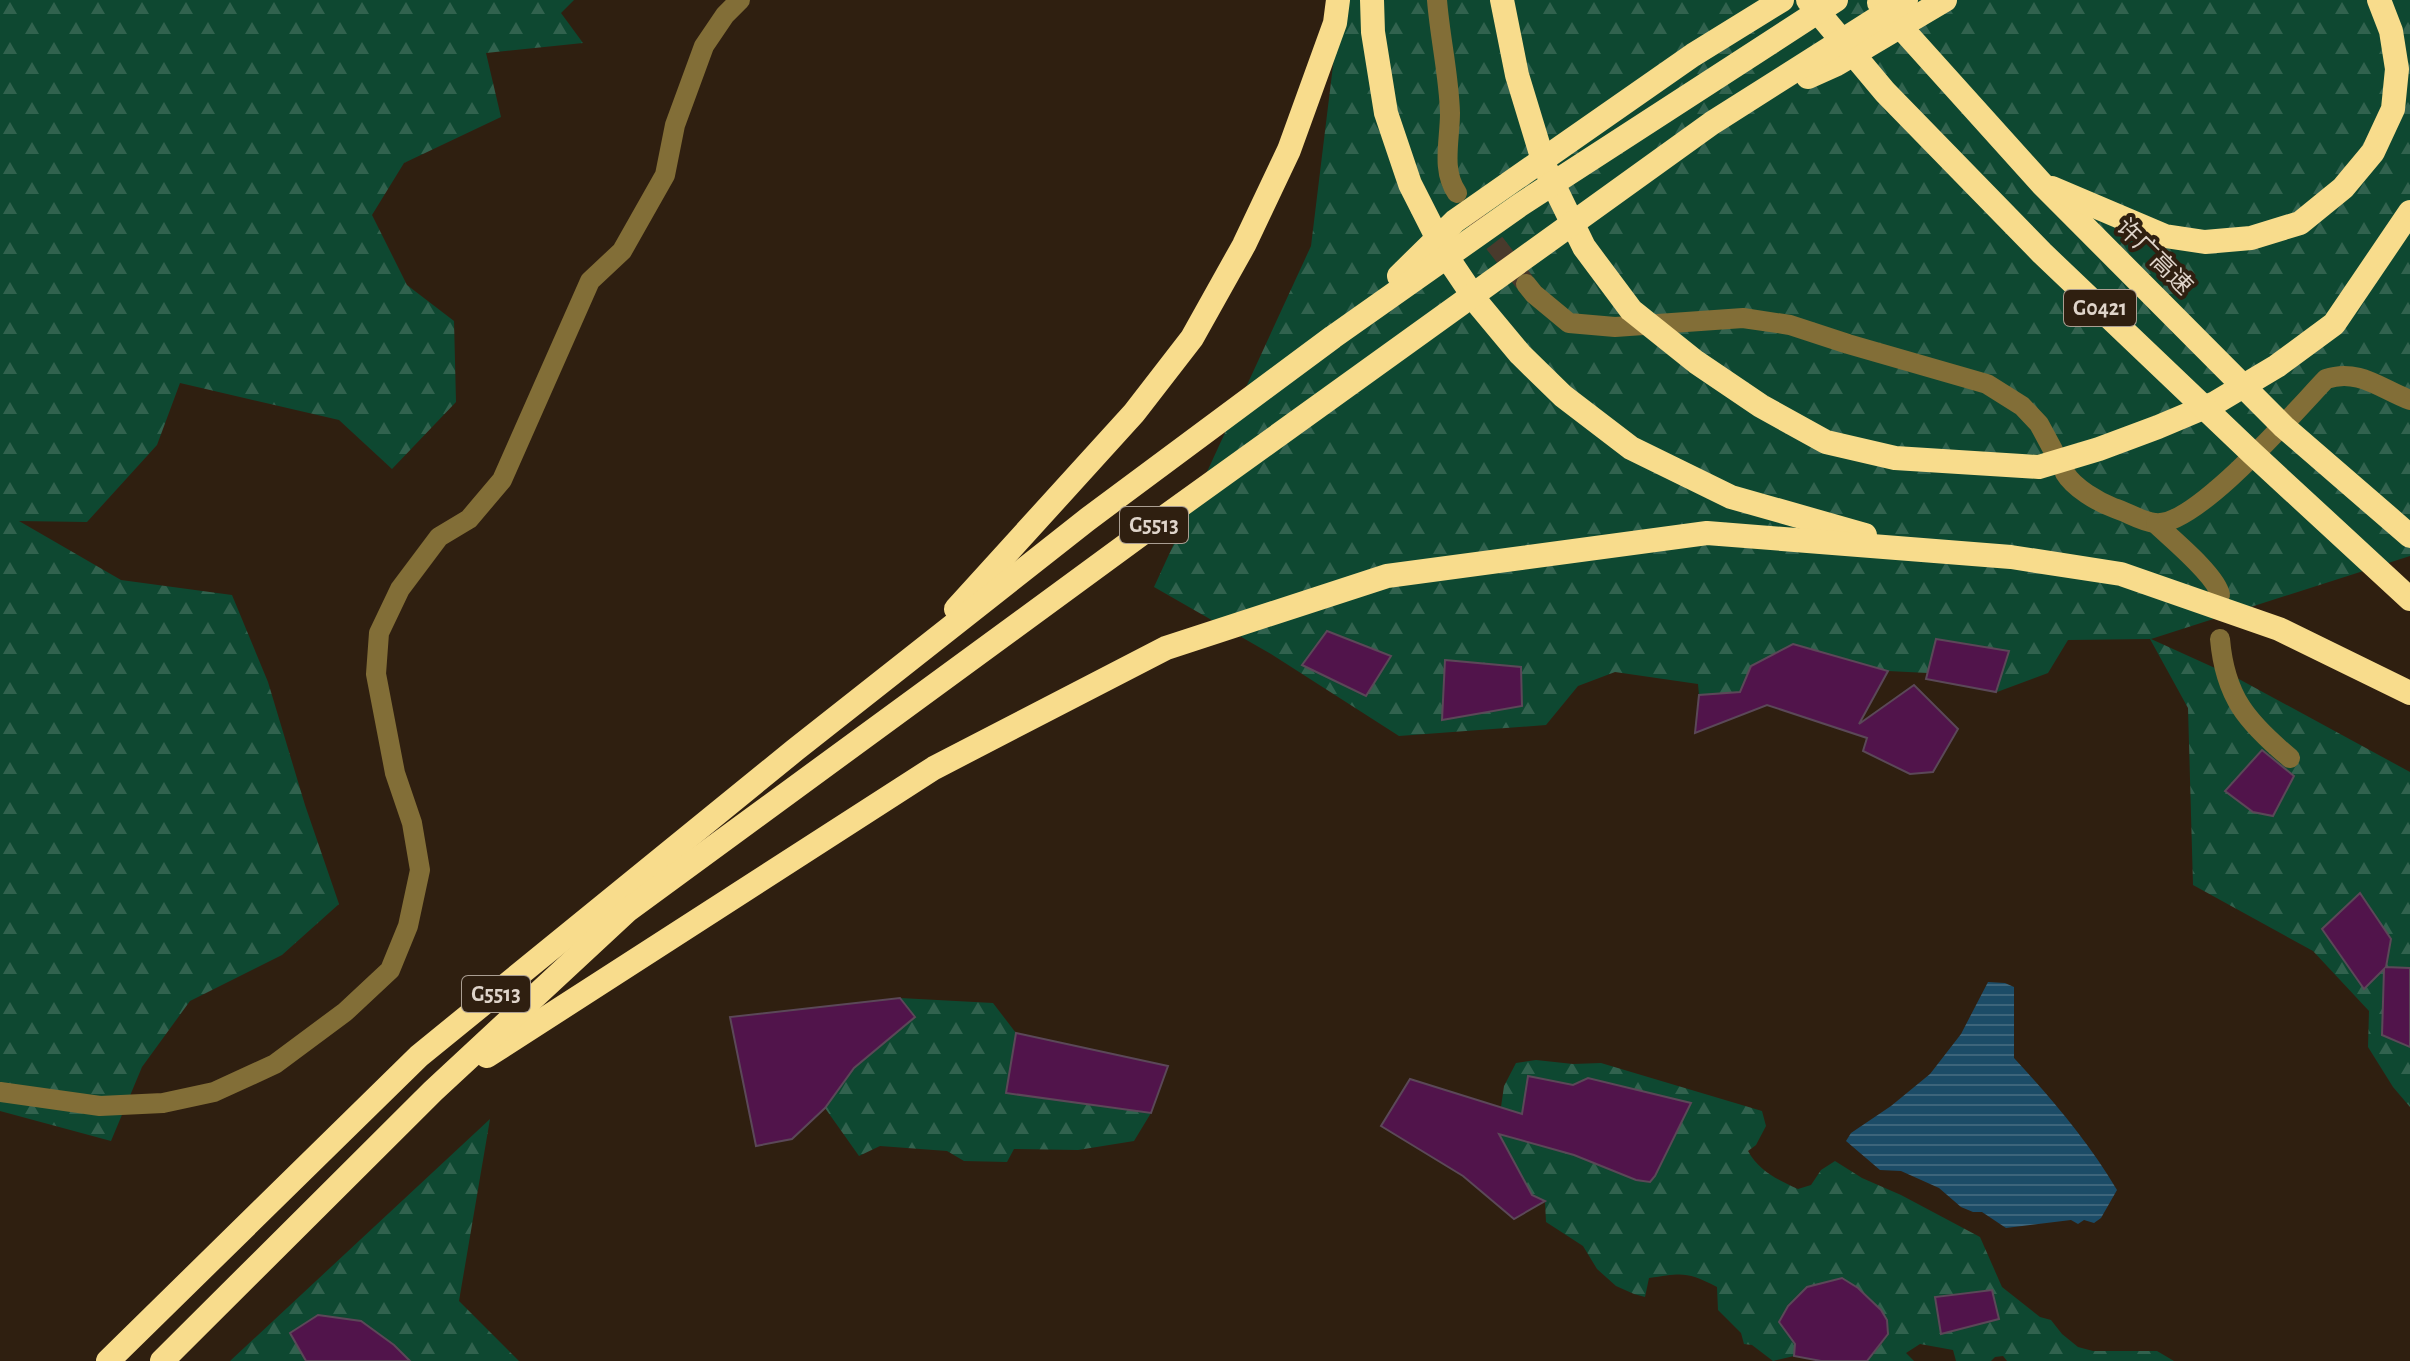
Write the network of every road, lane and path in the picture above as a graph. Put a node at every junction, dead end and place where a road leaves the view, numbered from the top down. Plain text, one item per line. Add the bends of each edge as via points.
1 (740, 0) edge
2 (1338, 0) edge
3 (1372, 0) edge
4 (1437, 0) edge
5 (1502, 0) edge
6 (1782, 0) edge
7 (1808, 0) edge
8 (1836, 0) edge
9 (1877, 0) edge
10 (1906, 0) edge
11 (1945, 0) edge
12 (2379, 0) edge
13 (1712, 123) junction
14 (2042, 184) junction
15 (1457, 193) dead end
16 (2410, 212) edge
17 (1526, 284) tunnel mouth
18 (1348, 326) junction
19 (2410, 400) edge
20 (2053, 450) dead end
21 (2065, 473) dead end
22 (2156, 524) junction
23 (2410, 536) edge
24 (1917, 551) junction
25 (2220, 595) dead end
26 (2410, 599) edge
27 (2220, 639) dead end
28 (912, 658) junction
29 (2410, 693) edge
30 (2290, 758) dead end
31 (433, 1091) junction
32 (0, 1092) edge
33 (108, 1361) edge
34 (162, 1361) edge

1 - 32 street via 704,46 675,125 665,175 622,251 590,281 502,480 469,519 439,537 400,589 379,633 376,674 420,870 408,926 390,970 345,1012 275,1064 214,1092 163,1103 100,1106
2 - 28 highway via 1335,23 1289,150 1192,338 1134,413
3 - 24 highway via 1386,113 1410,184 1447,257 1520,354 1563,396 1631,448 1731,497
4 - 15 street via 1450,112 1449,181
5 - 16 highway via 1517,75 1545,167 1584,247 1631,310 1696,362 1826,442 1895,458 2039,467 2099,449 2215,403 2334,324
6 - 18 highway via 1693,55 1455,221
7 - 26 highway, G0421 via 1885,92 2042,253
8 - 18 highway, G5513 via 1520,205
9 - 14 highway, 许广高速 / G0421
10 - 13 highway, G5513
11 - 13 highway via 1837,64
12 - 14 highway via 2397,69 2393,109 2373,152 2343,188 2300,223 2251,238 2205,242 2165,236
13 - 31 highway, G5513 via 628,910
14 - 23 highway, 许广高速 / G0421 via 2284,427
17 - 20 street via 1569,323 1615,327 1743,318 1790,325 1987,384 2022,406
18 - 28 highway, G5513
19 - 22 street via 2365,378 2341,374 2326,379 2226,483 2182,515
21 - 22 street via 2105,504
22 - 25 street via 2199,565
24 - 29 highway via 2011,557 2121,574 2279,629
24 - 31 highway via 1707,533 1387,576 1166,648 934,768
27 - 30 street via 2232,693 2257,731
28 - 33 highway, G5513 via 419,1056
31 - 34 highway, G5513

